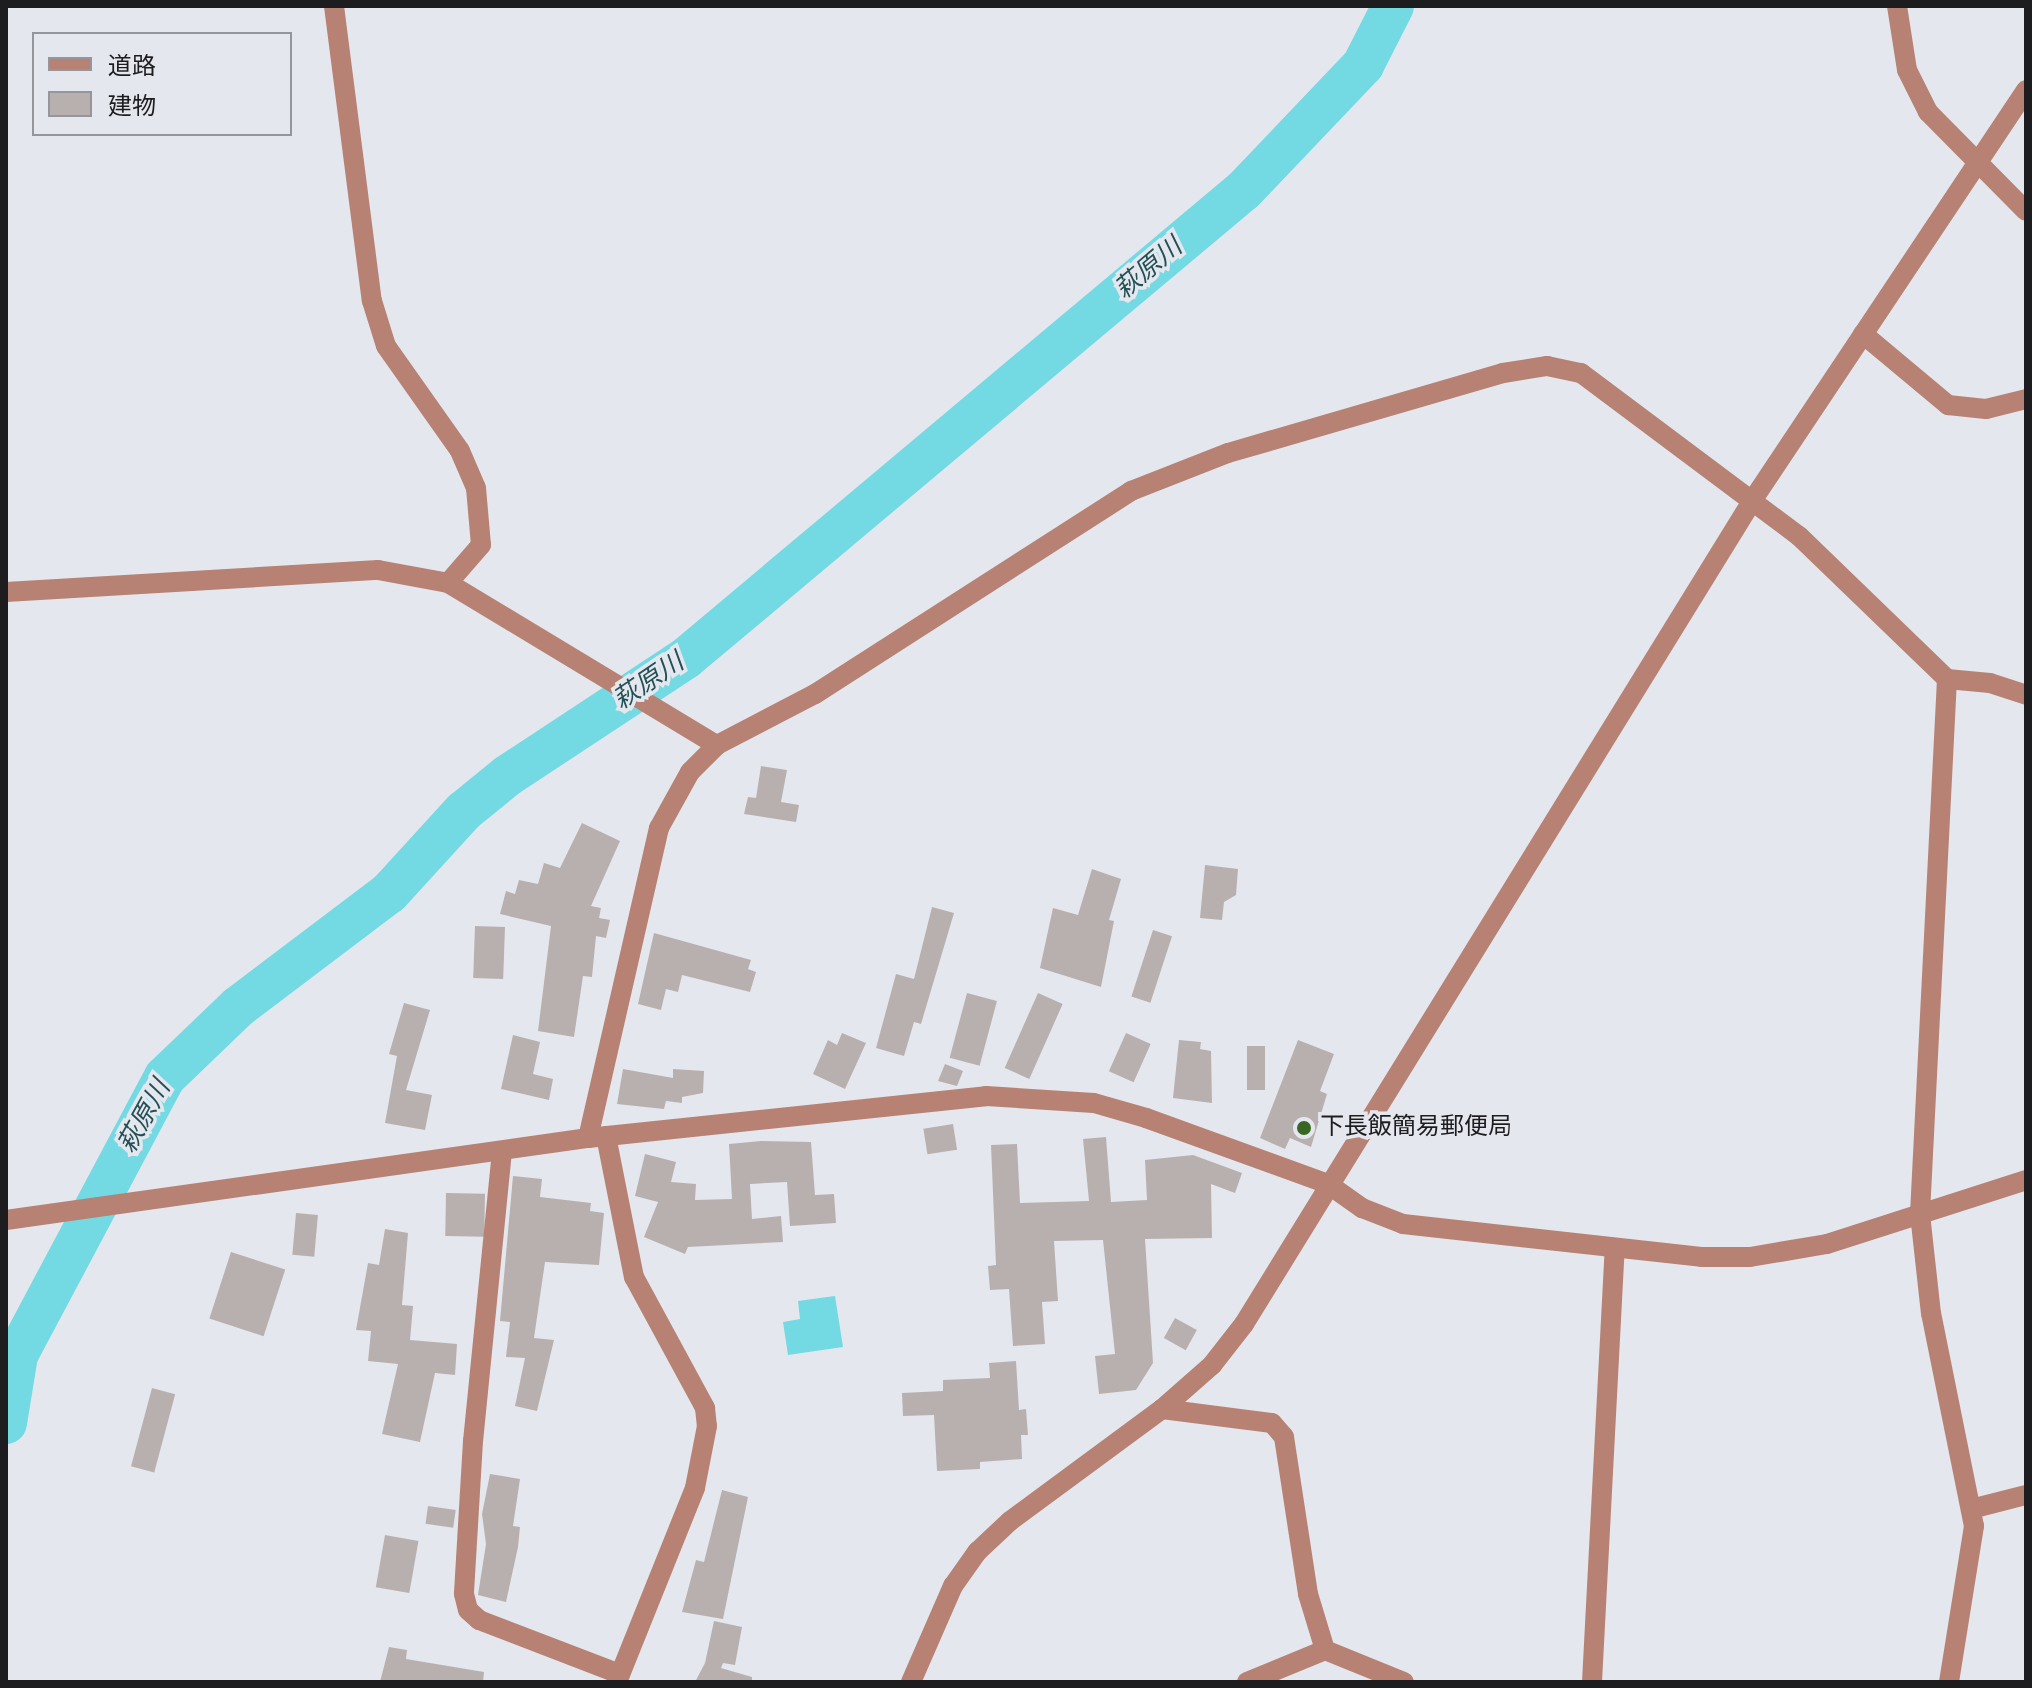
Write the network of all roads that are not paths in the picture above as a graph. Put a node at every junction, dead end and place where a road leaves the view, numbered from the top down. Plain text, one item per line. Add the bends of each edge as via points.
1 (334, 6) edge
2 (1897, 6) edge
3 (2026, 90) edge
4 (1979, 165) junction
5 (2026, 211) edge
6 (1863, 334) junction
7 (2026, 399) edge
8 (1752, 501) junction
9 (454, 588) junction
10 (6, 592) edge
11 (1947, 679) junction
12 (2026, 695) edge
13 (717, 745) junction
14 (597, 1137) junction
15 (502, 1151) junction
16 (2026, 1180) edge
17 (1328, 1184) junction
18 (1920, 1214) junction
19 (6, 1220) edge
20 (1615, 1250) junction
21 (1162, 1409) junction
22 (2026, 1495) edge
23 (1971, 1509) junction
24 (1325, 1650) junction
25 (618, 1678) edge
26 (911, 1682) edge
27 (1247, 1682) edge
28 (1404, 1682) edge
29 (1592, 1682) edge
30 (1949, 1682) edge

1 - 9 street via 372,301 386,346 460,451 476,488 481,545
2 - 4 street via 1907,70 1928,112
3 - 4 street
4 - 5 street
4 - 6 street
6 - 7 street via 1948,405 1986,409
6 - 8 street
8 - 11 street via 1799,536
8 - 13 street via 1581,373 1547,366 1503,373 1228,453 1131,491 815,694
8 - 17 street
9 - 10 street via 378,570
9 - 13 street
11 - 12 street via 1990,683
11 - 18 street
13 - 14 street via 690,772 659,828
14 - 15 street
14 - 17 street via 986,1096 1053,1099 1094,1103 1146,1118
14 - 25 street via 634,1277 705,1408 707,1426 695,1488
15 - 19 street
15 - 25 street via 473,1441 464,1594 468,1610 479,1620
16 - 18 street
17 - 20 street via 1362,1208 1403,1224
17 - 21 street via 1244,1324 1212,1365
18 - 20 street via 1827,1244 1750,1257
18 - 23 street via 1931,1313
20 - 29 street
21 - 24 street via 1272,1423 1284,1437 1308,1594
21 - 26 street via 1010,1521 977,1552 953,1586
22 - 23 street
23 - 30 street via 1974,1526
24 - 27 street
24 - 28 street

